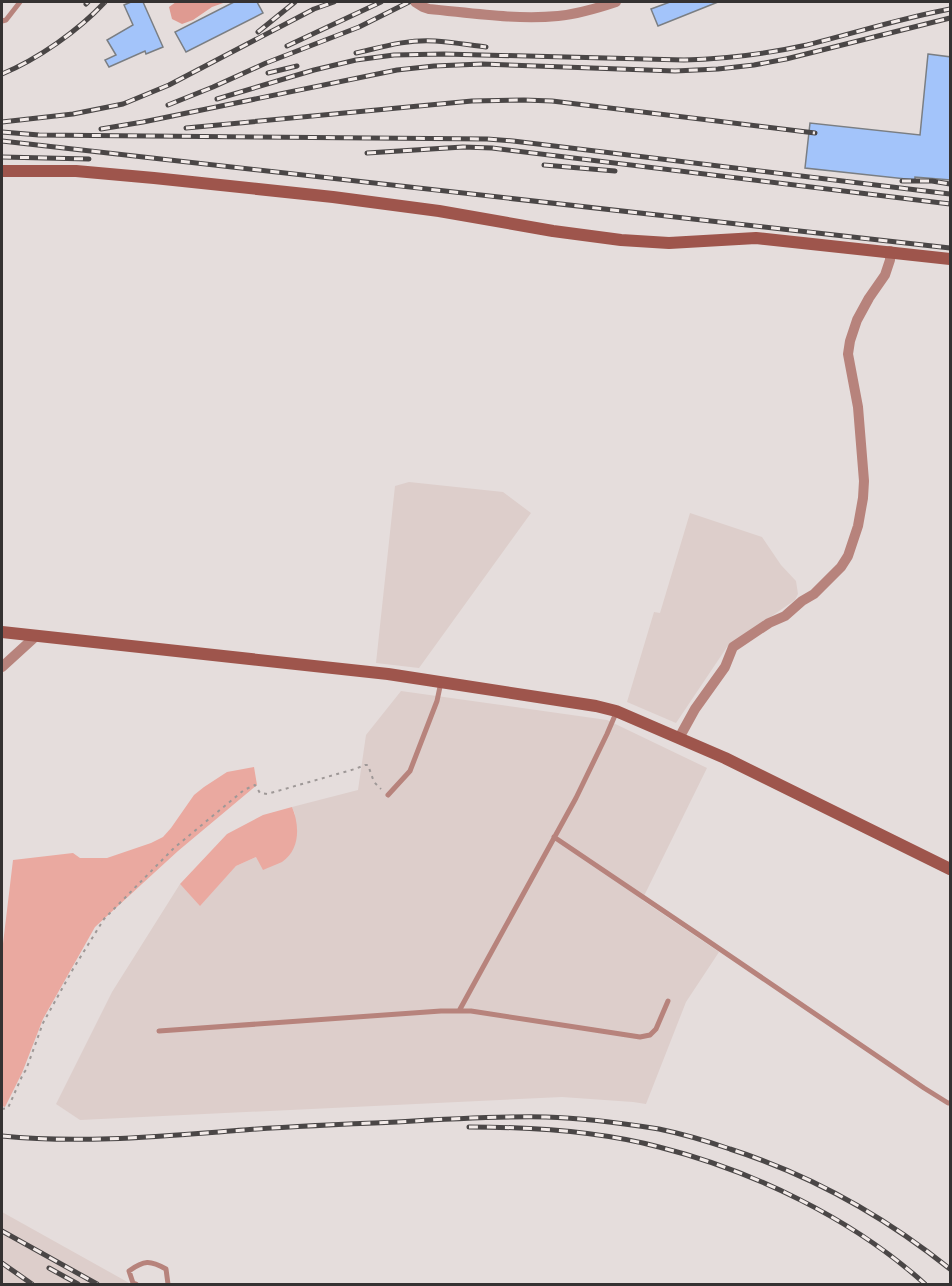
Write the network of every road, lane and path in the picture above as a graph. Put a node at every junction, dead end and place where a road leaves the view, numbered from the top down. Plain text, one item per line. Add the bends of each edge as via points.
1 (20, 2) edge
2 (415, 2) edge
3 (616, 2) edge
4 (2, 21) edge
5 (2, 171) edge
6 (890, 251) junction
7 (951, 259) edge
8 (2, 632) edge
9 (36, 636) junction
10 (2, 667) edge
11 (441, 682) junction
12 (616, 711) junction
13 (679, 738) junction
14 (388, 795) joint
15 (554, 837) junction
16 (951, 869) edge
17 (668, 1001) dead end
18 (459, 1011) junction
19 (159, 1031) dead end
20 (951, 1103) edge
21 (2, 1108) edge
22 (136, 1284) edge
23 (168, 1284) edge

1 - 4 lane
2 - 3 street via 429,9 529,18 560,16
5 - 6 street via 76,171 322,196 621,240 669,243 756,238
6 - 7 street
6 - 13 street via 885,275 857,320 848,354 858,407 864,481 858,526 848,556 814,594 733,647 725,667
8 - 9 street
9 - 10 street
9 - 11 street
11 - 12 street
11 - 14 lane via 410,771
12 - 13 street
12 - 15 lane
13 - 16 street
14 - 21 path via 374,782 368,765 267,794 260,793 255,784 244,790 174,848 104,919 43,1023 8,1108
15 - 18 lane
15 - 20 lane
17 - 18 lane via 656,1029 650,1035 640,1036
18 - 19 lane
22 - 23 lane via 129,1270 140,1263 154,1262 166,1269

